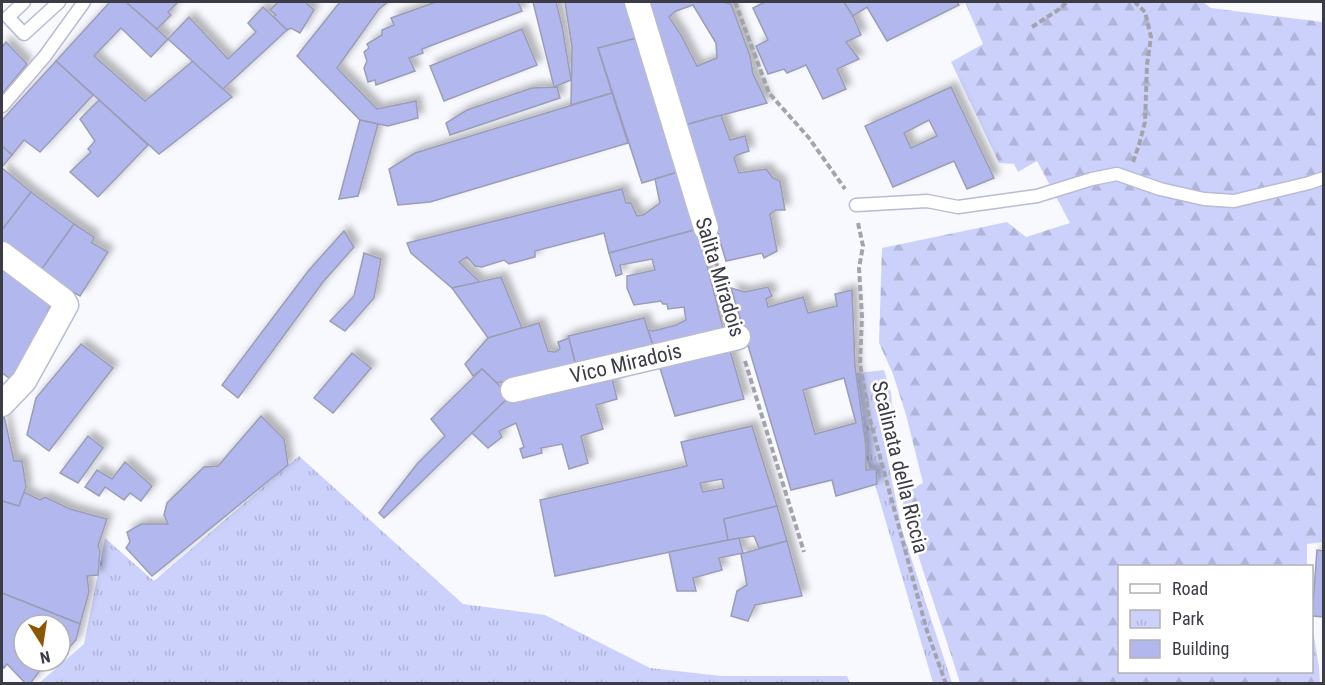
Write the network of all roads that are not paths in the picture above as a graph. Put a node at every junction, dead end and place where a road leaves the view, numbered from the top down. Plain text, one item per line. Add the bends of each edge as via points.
1 (24, 2) edge
2 (59, 2) edge
3 (84, 2) edge
4 (637, 2) edge
5 (2, 105) edge
6 (1323, 178) edge
7 (856, 205) road end
8 (706, 228) road end
9 (2, 254) edge
10 (738, 338) road end
11 (513, 390) dead end
12 (2, 404) edge

1 - 2 lane via 8,17 24,34
3 - 5 lane via 45,56
4 - 8 street, Salita Miradois
6 - 7 lane via 1234,201 1160,189 1117,174 1037,196 957,207 927,201
9 - 12 street via 66,305 24,381
10 - 11 street, Vico Miradois

